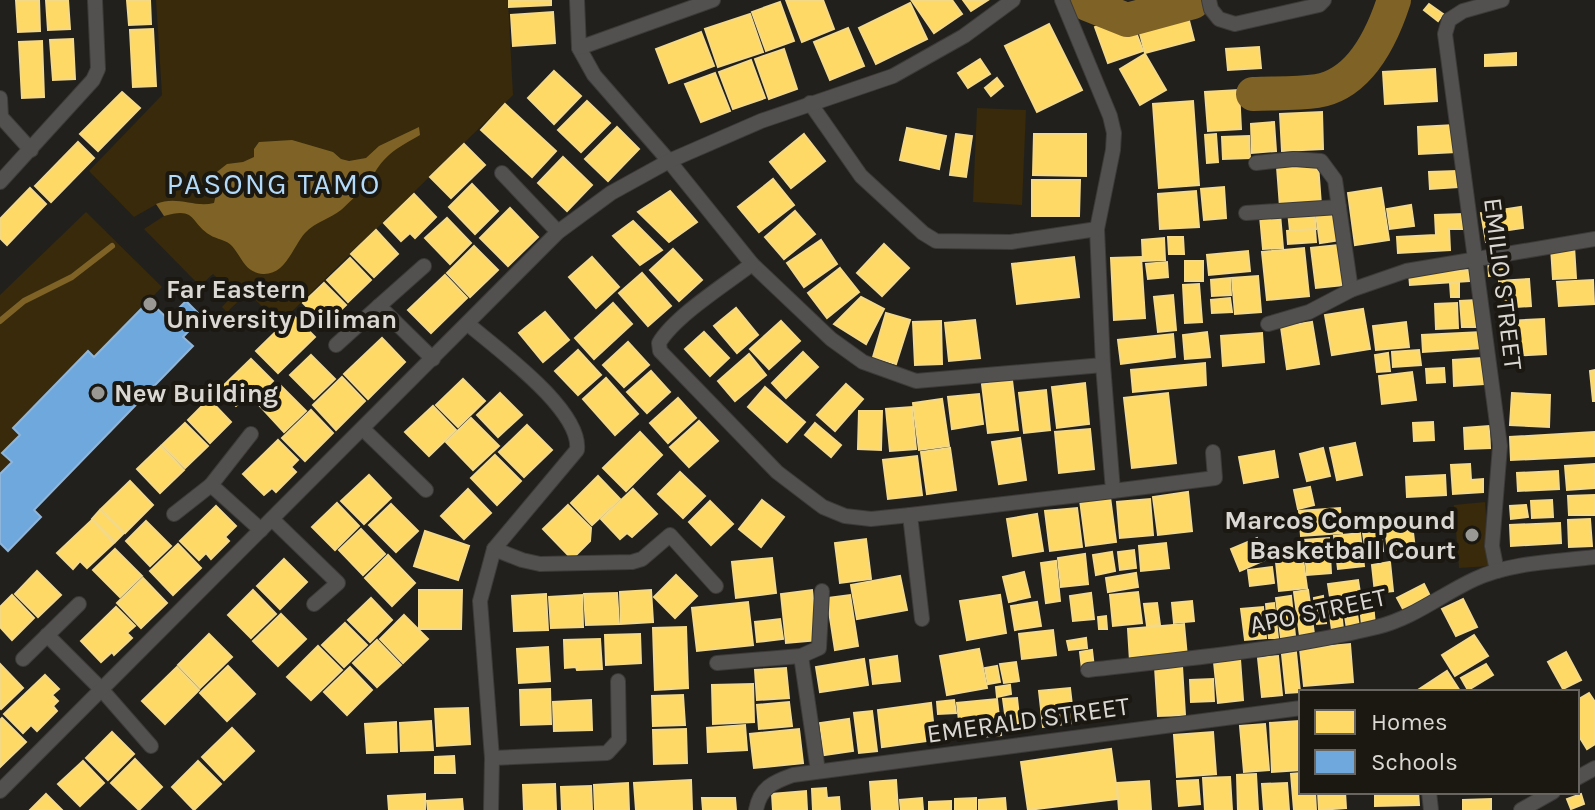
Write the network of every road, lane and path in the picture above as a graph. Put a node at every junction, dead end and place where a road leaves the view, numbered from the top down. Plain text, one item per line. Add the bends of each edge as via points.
1 (95, 0) edge
2 (577, 0) edge
3 (713, 0) edge
4 (1013, 0) edge
5 (1062, 0) edge
6 (1209, 0) edge
7 (1324, 0) edge
8 (1502, 0) edge
9 (579, 48) junction
10 (0, 98) edge
11 (810, 103) junction
12 (31, 150) junction
13 (669, 161) junction
14 (1256, 163) dead end
15 (502, 173) dead end
16 (0, 182) edge
17 (1339, 207) junction
18 (1246, 213) dead end
19 (1097, 229) junction
20 (558, 232) junction
21 (1595, 239) edge
22 (1476, 260) junction
23 (752, 264) junction
24 (424, 266) dead end
25 (1351, 290) junction
26 (379, 306) junction
27 (468, 324) junction
28 (1268, 324) dead end
29 (336, 345) dead end
30 (433, 359) junction
31 (1103, 365) junction
32 (363, 429) junction
33 (251, 434) dead end
34 (1213, 452) dead end
35 (211, 485) junction
36 (426, 490) dead end
37 (1113, 491) junction
38 (174, 514) dead end
39 (910, 515) junction
40 (267, 525) junction
41 (494, 549) junction
42 (1595, 557) edge
43 (1497, 571) junction
44 (716, 586) dead end
45 (822, 591) dead end
46 (79, 604) dead end
47 (314, 604) dead end
48 (922, 619) dead end
49 (47, 635) junction
50 (801, 656) junction
51 (23, 659) dead end
52 (717, 663) dead end
53 (1088, 670) dead end
54 (618, 681) dead end
55 (102, 690) junction
56 (1299, 708) edge
57 (151, 746) dead end
58 (492, 758) junction
59 (818, 771) junction
60 (0, 791) edge
61 (1549, 794) edge
62 (491, 810) edge
63 (756, 810) edge
64 (1521, 810) edge

1 - 12 street via 98,69
2 - 9 street
3 - 9 street
4 - 11 street via 964,36 893,76
5 - 19 street via 1114,133
6 - 7 street via 1219,19 1235,24
8 - 22 street, EMILIO STREET via 1463,11 1449,20 1445,34
9 - 13 street via 594,75
10 - 12 street via 1,117
11 - 13 street
11 - 19 street via 861,176 936,241 1011,242
12 - 16 street
13 - 20 street via 611,193
13 - 23 street
14 - 17 street via 1321,161 1335,180
15 - 20 street
17 - 18 street
17 - 25 street
19 - 31 street
20 - 27 street
21 - 22 street
22 - 25 street via 1406,271
22 - 43 street, EMILIO STREET via 1500,446 1492,546
23 - 31 street via 831,339 863,362 895,375 916,381
23 - 39 street via 662,337 660,351 777,472 823,507 845,516
24 - 26 street
25 - 28 street via 1309,312
26 - 29 street
26 - 30 street
27 - 30 street
27 - 41 street via 558,405 578,445
30 - 32 street
31 - 37 street
32 - 36 street
32 - 40 street
33 - 35 street
34 - 37 street via 1215,478
35 - 38 street
35 - 40 street
37 - 39 street
39 - 48 street
40 - 47 street via 338,583
40 - 55 street
41 - 44 street via 540,564 632,562 670,535
41 - 58 street via 480,601
42 - 43 street, APO STREET
43 - 53 street, APO STREET via 1380,626 1227,654
45 - 50 street via 821,646
46 - 49 street
49 - 51 street
49 - 55 street
50 - 52 street
50 - 59 street
54 - 58 street via 619,740 607,753
55 - 57 street
55 - 60 street
56 - 59 street, EMERALD STREET
58 - 62 street
59 - 63 street, EMERALD STREET via 765,788
61 - 64 street

